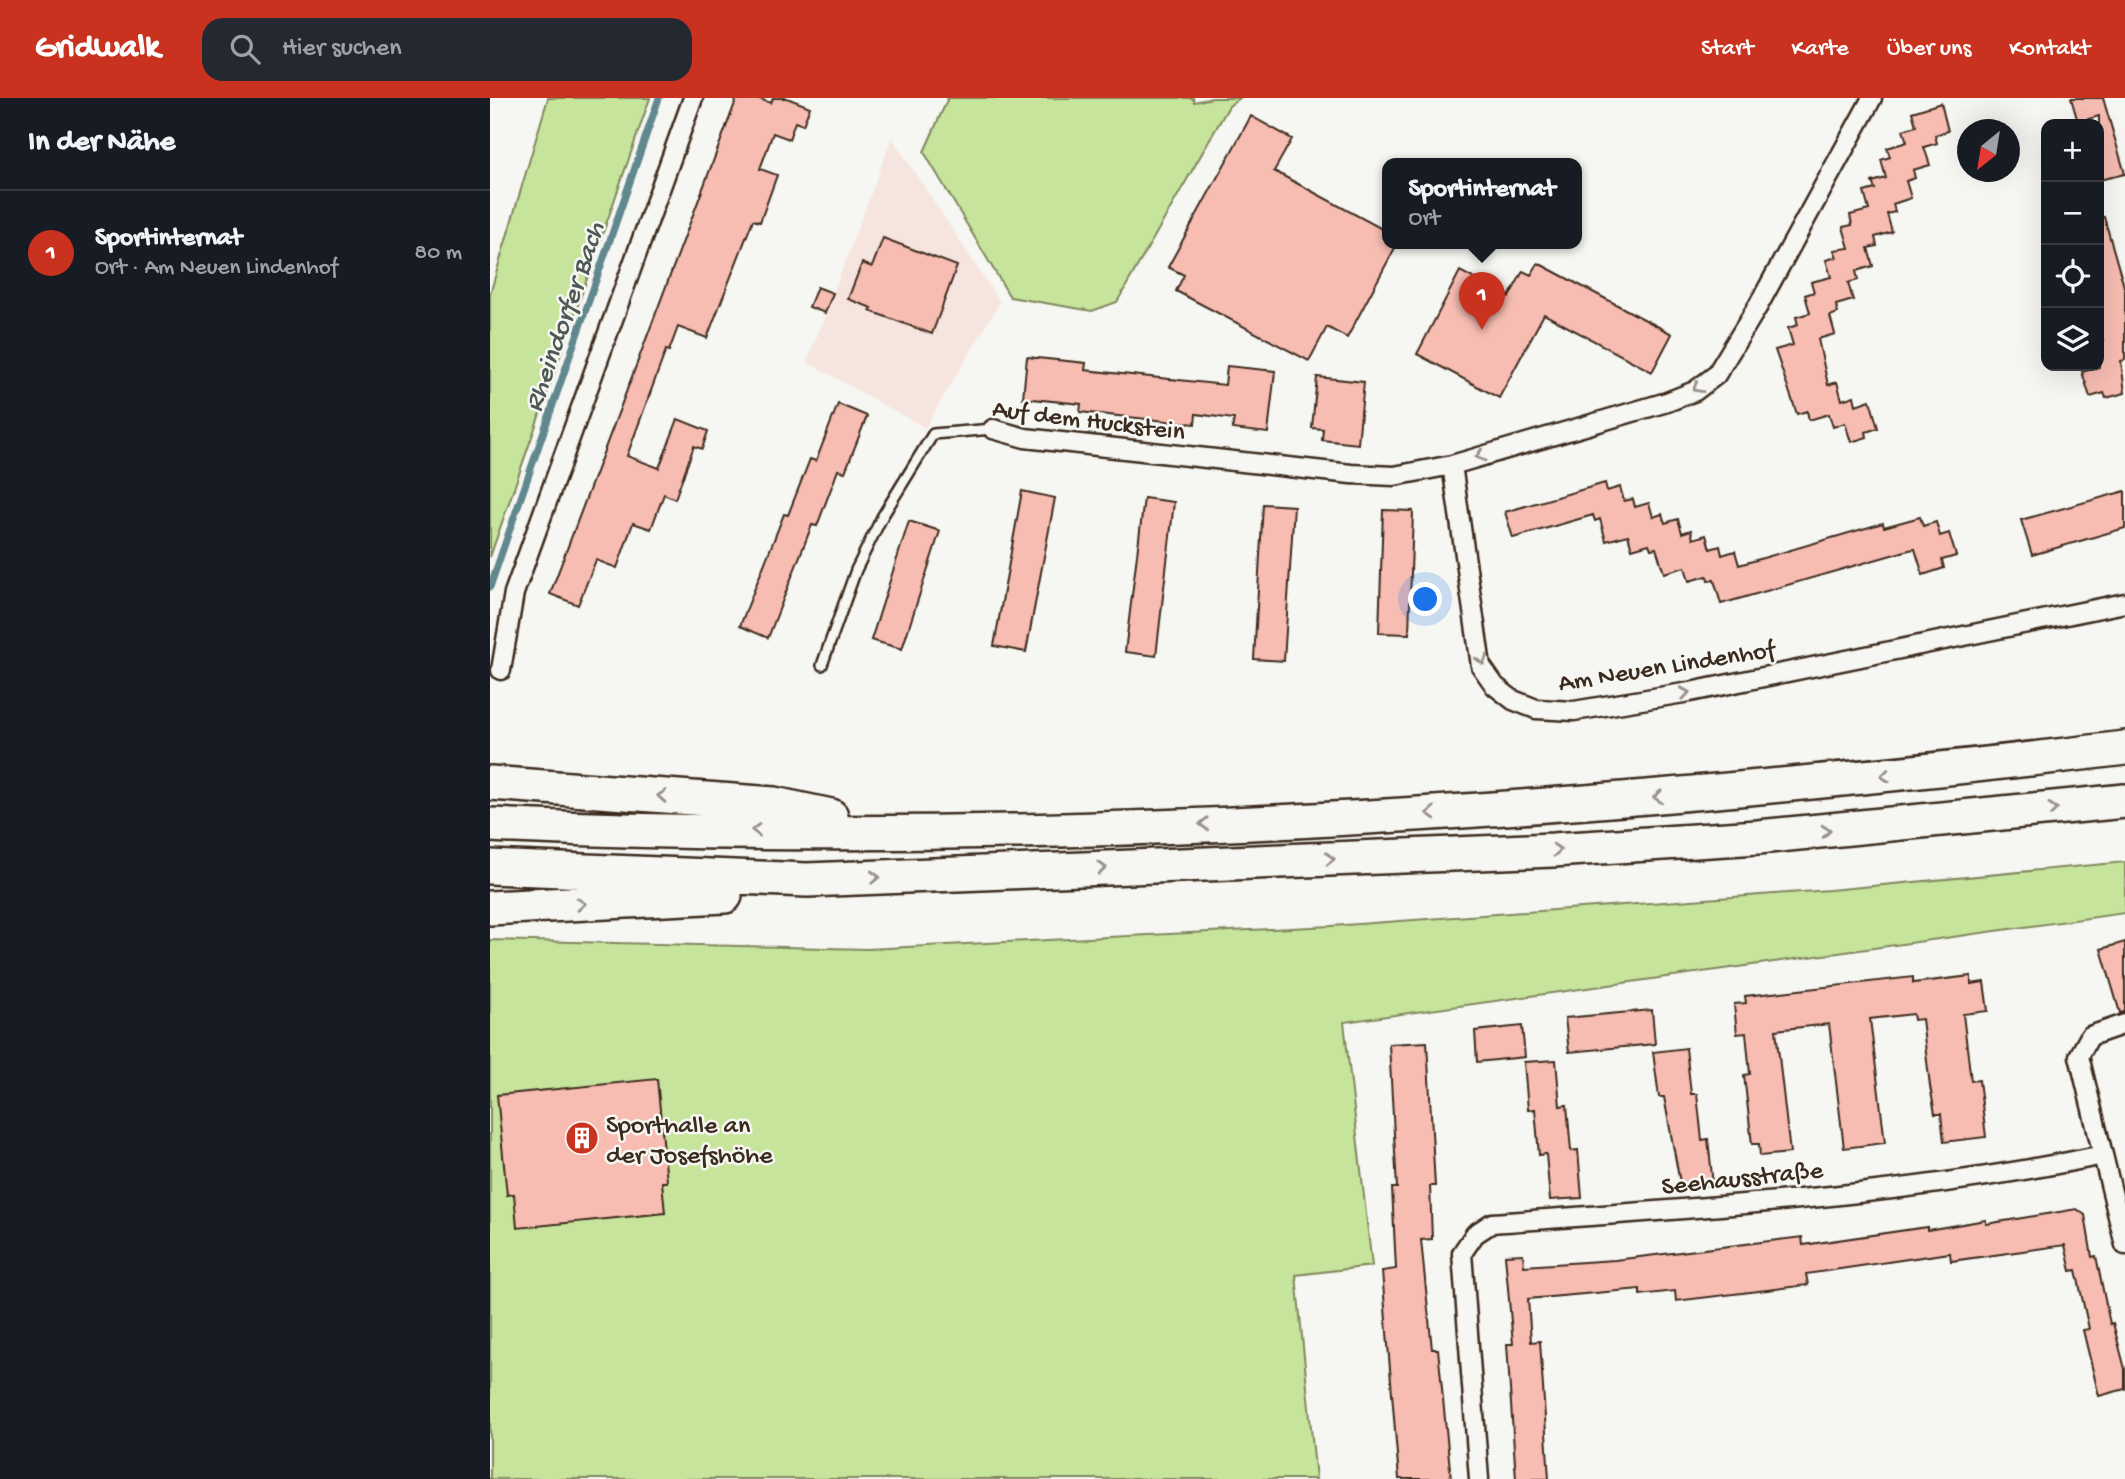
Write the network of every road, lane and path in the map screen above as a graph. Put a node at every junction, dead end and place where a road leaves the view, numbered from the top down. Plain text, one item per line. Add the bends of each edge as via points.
1 (692, 98) edge
2 (1872, 98) edge
3 (993, 429) joint
4 (1452, 465) junction
5 (2125, 603) edge
6 (822, 665) dead end
7 (501, 670) dead end
8 (2125, 748) edge
9 (506, 784) edge
10 (2125, 801) edge
11 (501, 825) edge
12 (898, 831) junction
13 (505, 867) edge
14 (807, 880) junction
15 (501, 909) edge
16 (2125, 1024) edge
17 (2103, 1155) junction
18 (2125, 1245) edge
19 (1479, 1479) edge

1 - 7 street via 514,593
2 -> 4 street via 1716,375 1695,391 1667,402
3 - 4 street, Auf dem Huckstein via 1025,438 1351,474 1394,476
3 - 6 lane, Auf dem Huckstein via 933,434 856,569
4 -> 5 street, Am Neuen Lindenhof via 1481,666 1495,686 1536,709 1574,711 1690,692
8 -> 12 highway via 1548,806 1201,824
12 -> 9 highway via 774,804
14 -> 10 highway via 1553,850 1785,835
12 -> 11 highway
13 - 14 highway
15 -> 14 highway via 745,894
16 - 17 street via 2090,1036 2079,1056
17 - 18 street
17 - 19 street, Seehausstraße via 2001,1176 1663,1211 1492,1223 1475,1234 1462,1253

